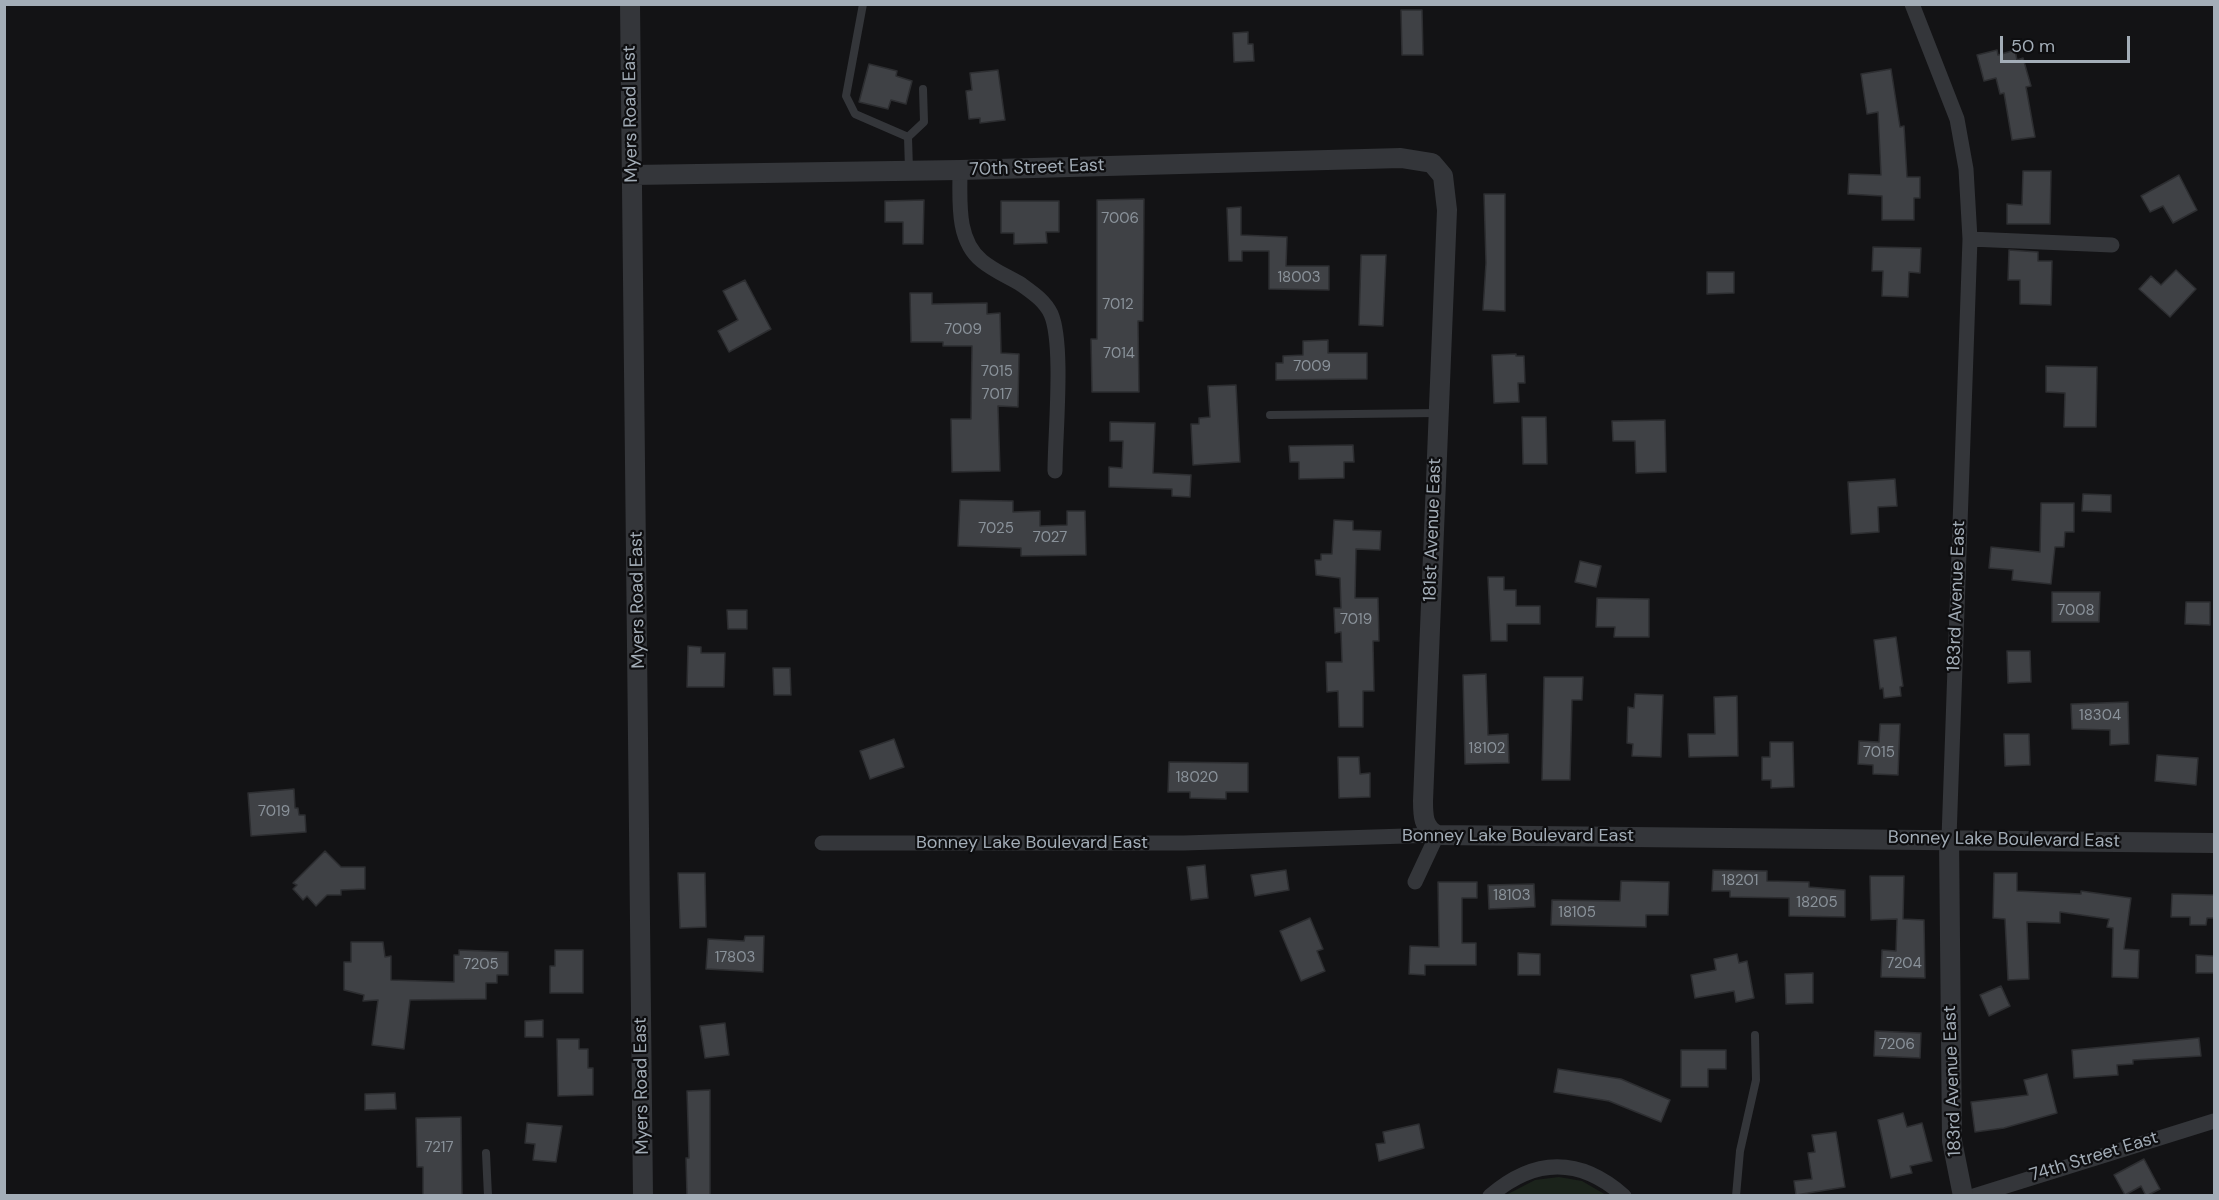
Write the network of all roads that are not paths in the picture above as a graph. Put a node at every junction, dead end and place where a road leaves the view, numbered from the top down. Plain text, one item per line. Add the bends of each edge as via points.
1 (630, 4) edge
2 (863, 4) edge
3 (1912, 4) edge
4 (923, 89) dead end
5 (908, 137) junction
6 (1439, 169) joint
7 (960, 170) junction
8 (910, 171) junction
9 (632, 175) junction
10 (1970, 239) junction
11 (2112, 245) dead end
12 (1438, 412) junction
13 (1270, 415) dead end
14 (1055, 471) dead end
15 (1437, 836) junction
16 (1949, 838) junction
17 (822, 843) dead end
18 (2214, 843) edge
19 (1415, 882) dead end
20 (1755, 1035) dead end
21 (2214, 1121) edge
22 (486, 1153) dead end
23 (488, 1196) edge
24 (643, 1196) edge
25 (1490, 1196) edge
26 (1624, 1196) edge
27 (1736, 1196) edge
28 (1963, 1196) edge
29 (1974, 1196) edge

1 - 9 street, Myers Road East
2 - 5 lane via 846,96 855,114
3 - 10 street, 183rd Avenue East via 1957,119 1966,169
4 - 5 lane via 924,122
5 - 8 lane
6 - 7 street, 70th Street East via 1421,160 1401,159
6 - 12 street, 181st Avenue East via 1445,183 1447,210
7 - 8 street, 70th Street East
7 - 14 street via 961,220 972,250 1033,294 1047,308 1053,322 1057,347
8 - 9 street, 70th Street East
9 - 24 street, Myers Road East
10 - 11 street
10 - 16 street, 183rd Avenue East
12 - 13 lane
12 - 15 street, 181st Avenue East via 1423,801 1426,825
15 - 16 street, Bonney Lake Boulevard East
15 - 17 street, Bonney Lake Boulevard East via 1184,843
15 - 19 street
16 - 18 street, Bonney Lake Boulevard East
16 - 28 street, 183rd Avenue East via 1952,1141
20 - 27 lane via 1756,1080 1740,1151
21 - 29 street, 74th Street East
22 - 23 lane
25 - 26 street via 1514,1177 1536,1168 1562,1165 1593,1175

